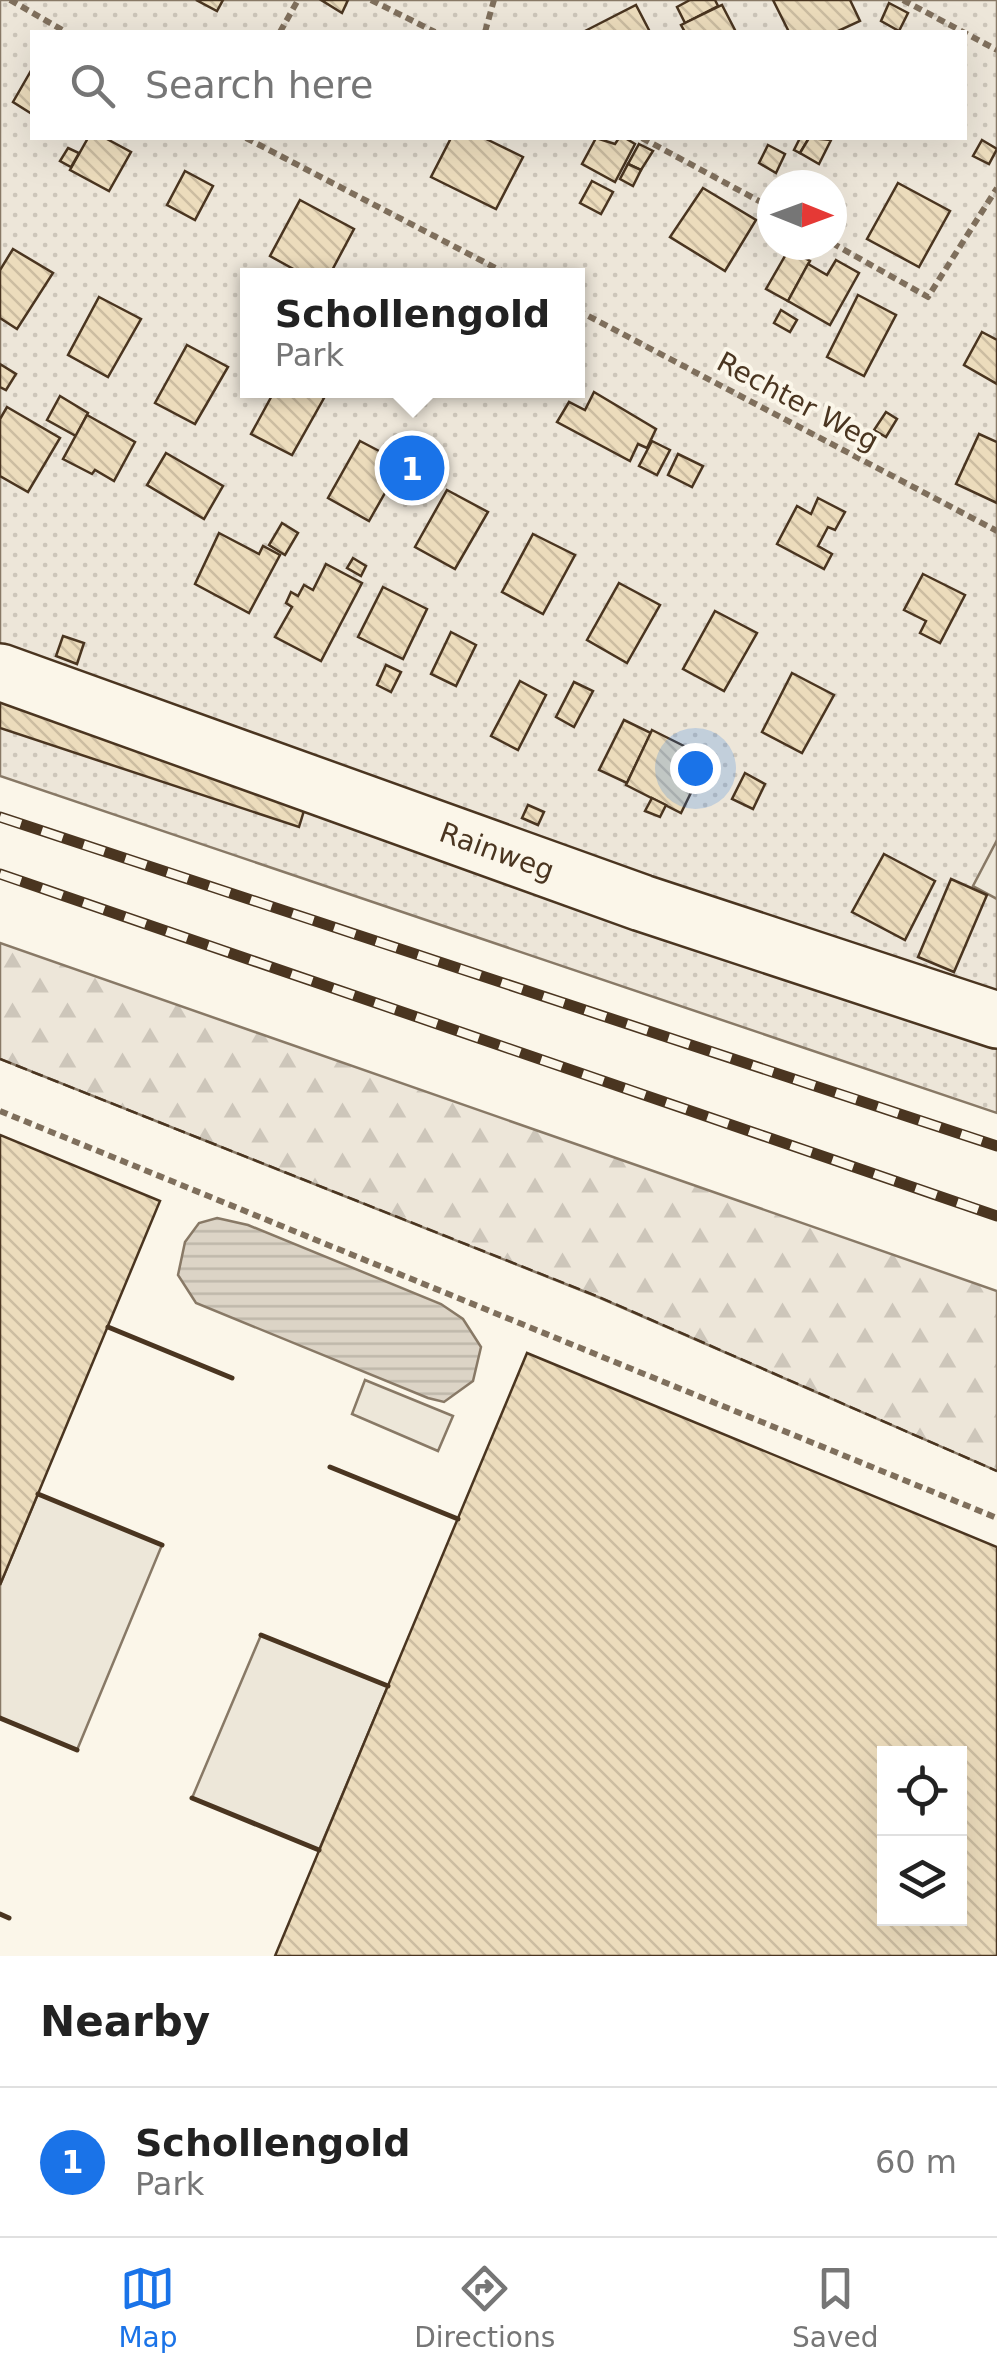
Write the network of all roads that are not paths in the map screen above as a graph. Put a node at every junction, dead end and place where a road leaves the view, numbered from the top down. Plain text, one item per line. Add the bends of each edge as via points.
1 (0, 672) edge
2 (997, 1020) edge

1 - 2 lane, Rainweg via 642,902

